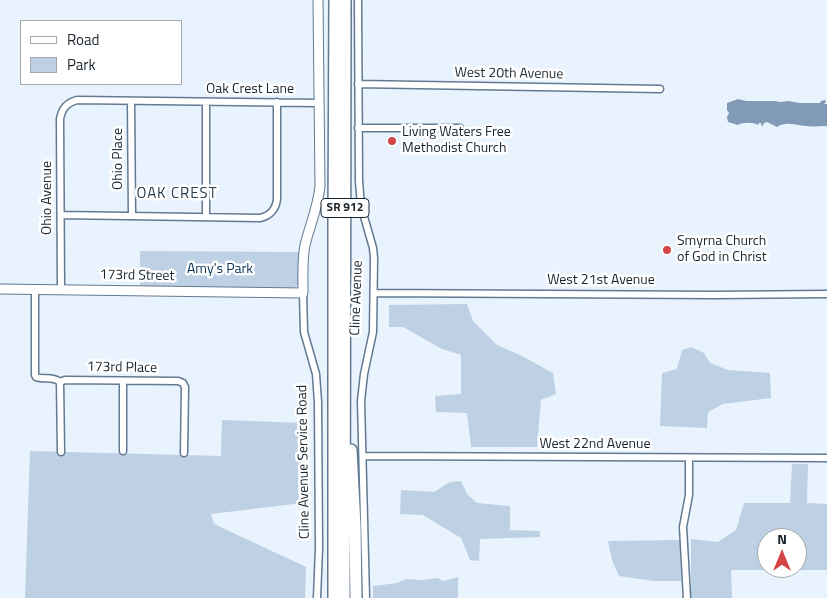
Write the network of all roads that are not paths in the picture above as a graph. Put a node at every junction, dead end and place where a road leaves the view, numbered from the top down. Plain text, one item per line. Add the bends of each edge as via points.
1 (318, 0) edge
2 (335, 0) edge
3 (345, 0) edge
4 (358, 0) edge
5 (358, 84) junction
6 (660, 89) dead end
7 (131, 101) junction
8 (206, 102) junction
9 (277, 102) junction
10 (318, 103) junction
11 (64, 107) joint
12 (358, 128) junction
13 (460, 128) dead end
14 (61, 215) junction
15 (132, 216) junction
16 (206, 217) junction
17 (0, 289) edge
18 (35, 289) junction
19 (61, 289) junction
20 (303, 293) junction
21 (374, 293) junction
22 (827, 294) edge
23 (122, 381) junction
24 (60, 382) junction
25 (344, 415) junction
26 (123, 451) dead end
27 (61, 452) dead end
28 (184, 453) dead end
29 (362, 456) junction
30 (689, 458) junction
31 (827, 458) edge
32 (317, 598) edge
33 (334, 598) edge
34 (344, 598) edge
35 (356, 598) edge
36 (366, 598) edge
37 (687, 598) edge

1 - 10 street, Cline Avenue Service Road
2 - 33 highway, Cline Avenue / SR 912
3 - 25 highway, Cline Avenue / SR 912
4 - 5 street, Cline Avenue
5 - 6 street, West 20th Avenue
5 - 12 street, Cline Avenue
7 - 8 street, Oak Crest Lane
7 - 11 street, Oak Crest Lane via 77,100
7 - 15 street, Ohio Place
8 - 9 street, Oak Crest Lane
8 - 16 street
9 - 10 street, Oak Crest Lane
9 - 16 street via 277,199 271,213 260,218
10 - 20 street, Cline Avenue Service Road via 319,199 305,247
11 - 14 street, Ohio Avenue via 60,119
12 - 13 street
12 - 21 street, Cline Avenue via 360,195 373,251
14 - 15 street
14 - 19 street, Ohio Avenue
15 - 16 street
17 - 18 street, 173rd Street
18 - 19 street, 173rd Street
18 - 24 street, 173rd Place via 35,375
19 - 20 street, 173rd Street
20 - 32 street, Cline Avenue Service Road via 304,332 316,374 318,402
21 - 22 street, West 21st Avenue
21 - 29 street, Cline Avenue via 373,332 362,396
23 - 24 street, 173rd Place
23 - 26 street
23 - 28 street, 173rd Place via 184,383
24 - 27 street
25 - 34 highway, Cline Avenue / SR 912
25 - 35 highway via 351,439
29 - 30 street, West 22nd Avenue
29 - 36 street, Cline Avenue
30 - 31 street, West 22nd Avenue
30 - 37 street via 683,527

